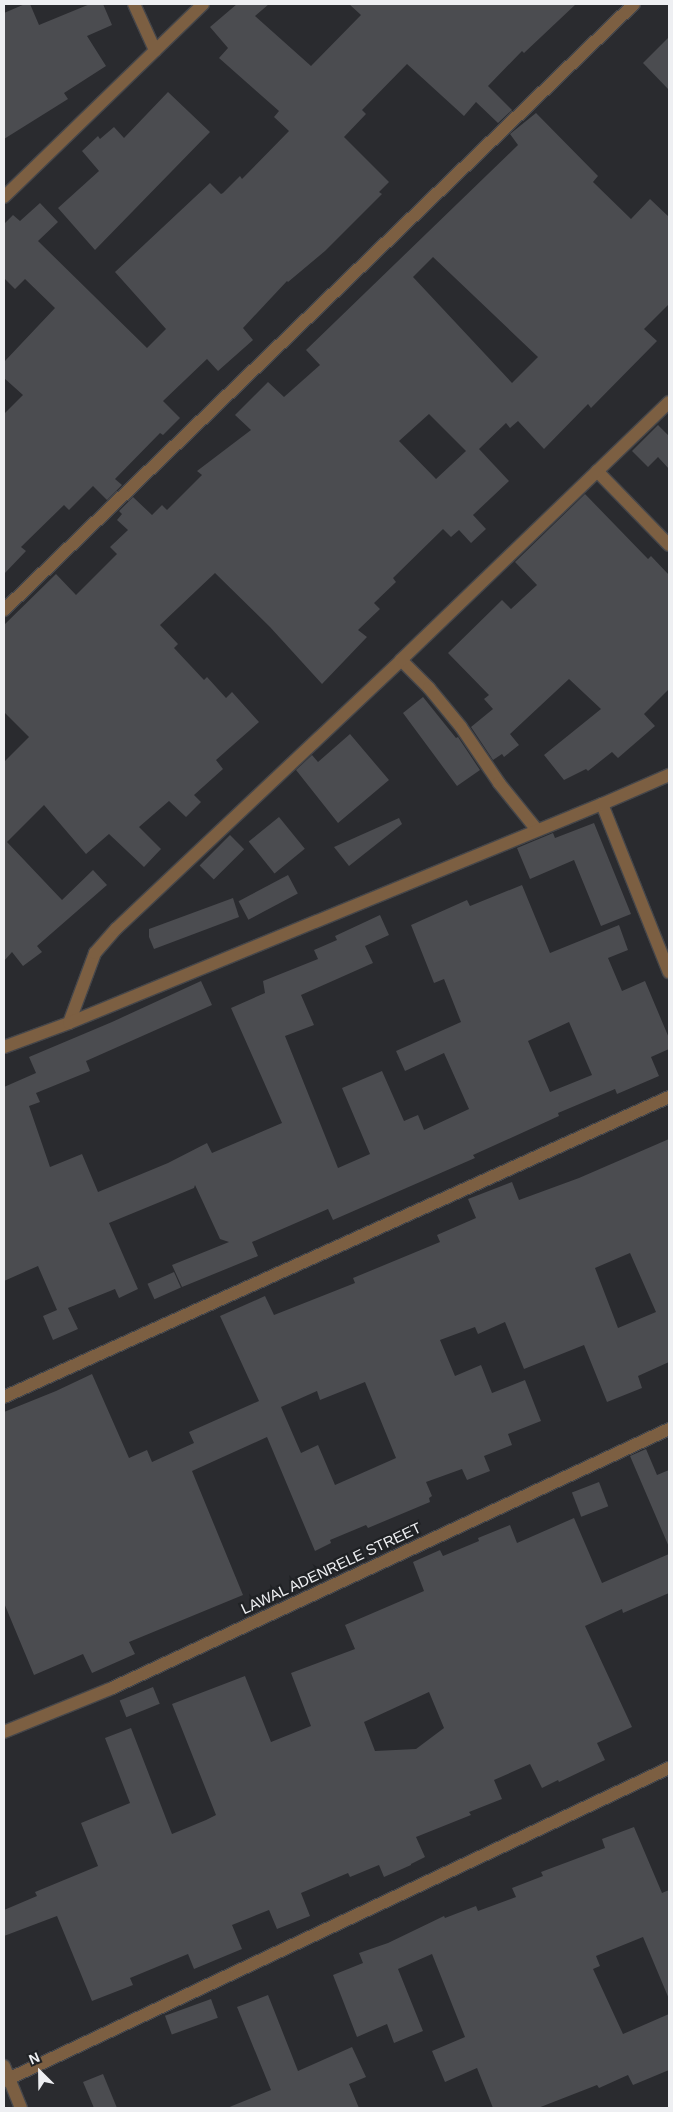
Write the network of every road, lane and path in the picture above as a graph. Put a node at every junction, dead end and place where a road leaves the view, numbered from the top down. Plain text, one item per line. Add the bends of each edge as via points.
1 (134, 4) edge
2 (203, 4) edge
3 (634, 4) edge
4 (155, 50) junction
5 (4, 197) edge
6 (669, 402) edge
7 (597, 471) junction
8 (669, 545) edge
9 (4, 610) edge
10 (401, 660) junction
11 (669, 775) edge
12 (602, 804) junction
13 (537, 830) junction
14 (669, 972) edge
15 (70, 1023) junction
16 (6, 1043) edge
17 (669, 1097) edge
18 (4, 1398) edge
19 (669, 1429) edge
20 (4, 1732) edge
21 (669, 1768) edge
22 (4, 2066) edge
23 (6, 2080) edge
24 (21, 2108) edge

1 - 4 street
2 - 4 street
3 - 9 street
4 - 5 street
6 - 7 street
7 - 8 street
7 - 10 street
10 - 13 street via 461,727 499,784
10 - 15 street via 116,929 95,953
11 - 12 street
12 - 13 street
12 - 14 street
13 - 15 street
15 - 16 street
17 - 18 street
19 - 20 street, LAWAL ADENRELE STREET via 110,1689
21 - 23 street
22 - 23 street
23 - 24 street

